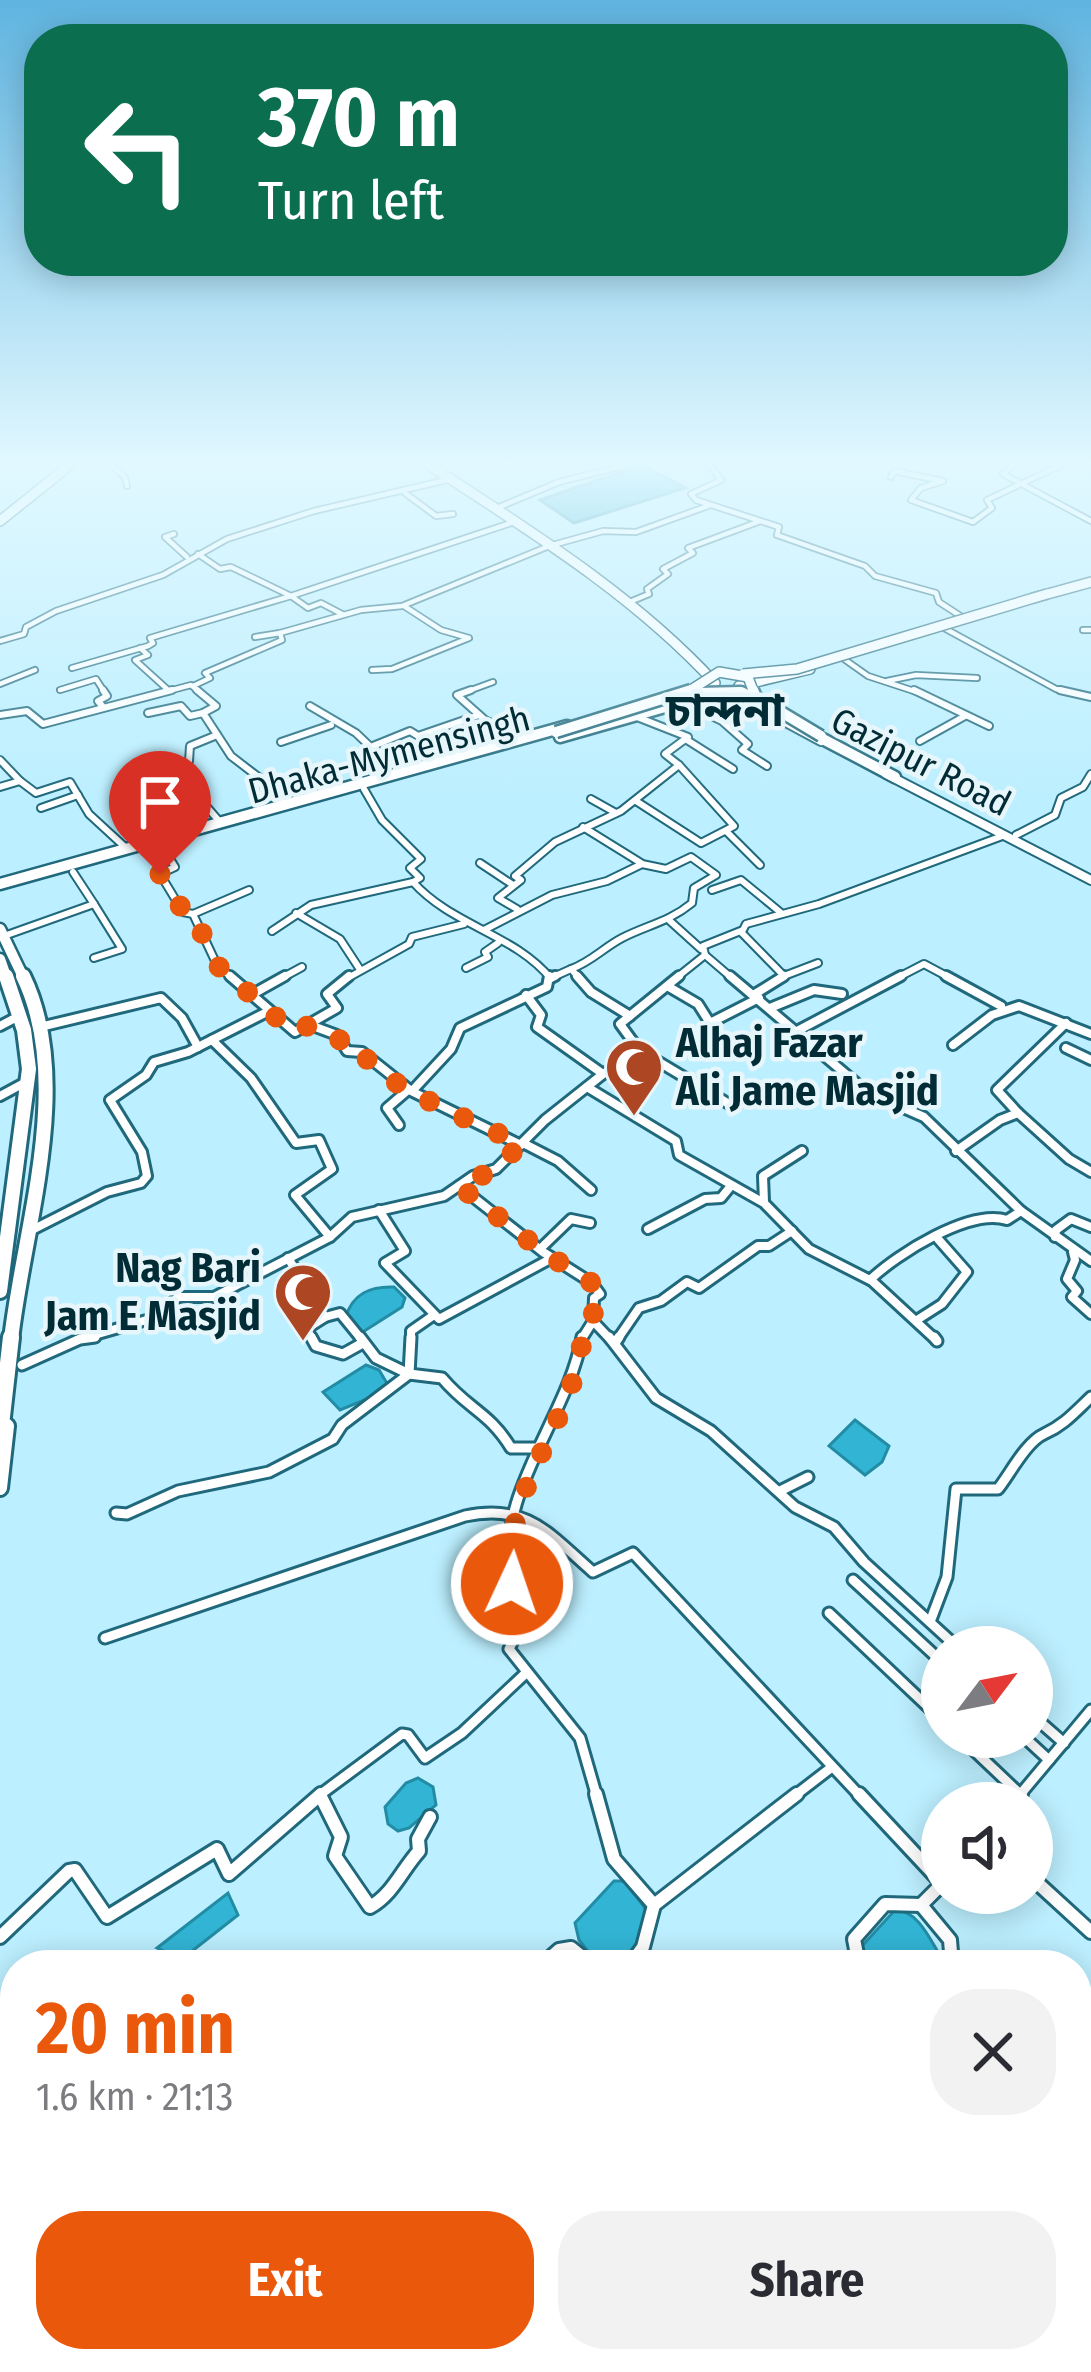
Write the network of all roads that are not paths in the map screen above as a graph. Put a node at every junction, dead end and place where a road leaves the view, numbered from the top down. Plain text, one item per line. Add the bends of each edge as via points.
1 (161, 576) edge
2 (249, 576) edge
3 (353, 576) edge
4 (477, 576) edge
5 (590, 576) edge
6 (594, 576) edge
7 (666, 576) edge
8 (875, 576) edge
9 (1091, 584) edge
10 (1047, 594) junction
11 (292, 596) junction
12 (632, 601) junction
13 (403, 605) junction
14 (343, 615) junction
15 (962, 617) junction
16 (944, 628) junction
17 (280, 633) junction
18 (255, 638) dead end
19 (0, 641) edge
20 (140, 648) junction
21 (844, 659) junction
22 (702, 661) junction
23 (72, 668) dead end
24 (392, 668) junction
25 (786, 669) junction
26 (35, 670) dead end
27 (372, 670) dead end
28 (394, 678) dead end
29 (976, 678) dead end
30 (886, 681) junction
31 (494, 682) dead end
32 (729, 683) junction
33 (0, 684) edge
34 (757, 684) junction
35 (194, 686) junction
36 (167, 689) junction
37 (60, 690) dead end
38 (1091, 697) edge
39 (700, 698) junction
40 (762, 698) junction
41 (741, 700) junction
42 (683, 703) junction
43 (310, 706) dead end
44 (103, 707) junction
45 (148, 713) dead end
46 (203, 713) junction
47 (0, 715) edge
48 (479, 715) junction
49 (637, 716) junction
50 (966, 716) junction
51 (618, 721) junction
52 (332, 724) junction
53 (989, 727) dead end
54 (217, 735) junction
55 (540, 735) junction
56 (820, 737) junction
57 (687, 740) junction
58 (920, 741) dead end
59 (281, 742) dead end
60 (373, 746) junction
61 (0, 760) edge
62 (679, 765) junction
63 (767, 766) dead end
64 (412, 768) junction
65 (733, 769) dead end
66 (1091, 774) edge
67 (896, 776) junction
68 (20, 781) junction
69 (0, 787) edge
70 (364, 789) junction
71 (78, 795) junction
72 (591, 799) dead end
73 (636, 801) junction
74 (284, 803) junction
75 (41, 808) dead end
76 (616, 813) junction
77 (219, 821) junction
78 (583, 827) junction
79 (726, 831) junction
80 (1010, 835) junction
81 (162, 846) junction
82 (127, 848) junction
83 (480, 863) dead end
84 (642, 864) junction
85 (760, 865) dead end
86 (73, 872) junction
87 (1091, 877) edge
88 (412, 882) junction
89 (513, 885) junction
90 (0, 888) edge
91 (249, 890) dead end
92 (712, 890) dead end
93 (94, 904) junction
94 (517, 909) junction
95 (780, 912) junction
96 (296, 913) junction
97 (193, 914) junction
98 (670, 921) junction
99 (465, 924) junction
100 (484, 930) junction
101 (272, 931) dead end
102 (740, 931) junction
103 (2, 932) edge
104 (498, 943) junction
105 (703, 952) junction
106 (94, 958) dead end
107 (1, 963) edge
108 (818, 963) dead end
109 (302, 968) dead end
110 (359, 968) junction
111 (466, 968) dead end
112 (571, 969) junction
113 (784, 976) junction
114 (550, 978) junction
115 (670, 987) junction
116 (842, 994) dead end
117 (251, 995) junction
118 (526, 995) junction
119 (757, 996) junction
120 (1000, 1006) junction
121 (770, 1008) junction
122 (271, 1010) junction
123 (20, 1015) junction
124 (630, 1016) junction
125 (1066, 1023) junction
126 (310, 1025) junction
127 (0, 1026) edge
128 (40, 1027) junction
129 (796, 1031) junction
130 (1091, 1034) edge
131 (212, 1040) junction
132 (953, 1045) dead end
133 (197, 1047) junction
134 (1066, 1048) dead end
135 (639, 1050) junction
136 (1091, 1060) edge
137 (603, 1074) junction
138 (28, 1082) junction
139 (587, 1087) junction
140 (755, 1088) dead end
141 (410, 1090) junction
142 (0, 1096) edge
143 (1018, 1113) junction
144 (399, 1125) dead end
145 (522, 1144) junction
146 (802, 1151) dead end
147 (956, 1151) junction
148 (1091, 1172) edge
149 (7, 1175) edge
150 (459, 1186) junction
151 (730, 1187) junction
152 (591, 1190) dead end
153 (764, 1203) junction
154 (379, 1210) junction
155 (1022, 1210) junction
156 (5, 1212) edge
157 (590, 1223) dead end
158 (1091, 1227) edge
159 (648, 1229) dead end
160 (32, 1230) junction
161 (792, 1231) junction
162 (330, 1237) junction
163 (1054, 1238) junction
164 (938, 1239) junction
165 (540, 1250) junction
166 (1072, 1250) junction
167 (288, 1258) junction
168 (553, 1258) junction
169 (1091, 1261) edge
170 (870, 1280) junction
171 (0, 1291) edge
172 (1091, 1314) edge
173 (17, 1315) junction
174 (434, 1315) junction
175 (326, 1317) junction
176 (917, 1320) junction
177 (593, 1321) junction
178 (938, 1341) dead end
179 (615, 1343) junction
180 (361, 1344) junction
181 (22, 1365) dead end
182 (409, 1374) junction
183 (1091, 1397) edge
184 (0, 1433) edge
185 (542, 1448) junction
186 (808, 1477) dead end
187 (0, 1488) edge
188 (780, 1491) junction
189 (518, 1512) junction
190 (116, 1513) dead end
191 (853, 1580) dead end
192 (829, 1613) dead end
193 (930, 1622) junction
194 (934, 1626) edge
195 (105, 1638) dead end
196 (921, 1643) edge
197 (528, 1672) junction
198 (921, 1700) edge
199 (1091, 1710) edge
200 (1053, 1733) edge
201 (1064, 1743) junction
202 (979, 1758) edge
203 (1049, 1760) joint
204 (832, 1767) junction
205 (1001, 1782) edge
206 (1031, 1782) edge
207 (320, 1795) junction
208 (430, 1817) dead end
209 (921, 1862) edge
210 (1053, 1897) edge
211 (654, 1905) junction
212 (921, 1905) edge
213 (928, 1914) edge
214 (1091, 1932) edge
215 (0, 1937) edge
216 (641, 1950) edge
217 (850, 1950) edge
218 (951, 1950) edge

1 - 19 street via 56,611
2 - 11 street
3 - 11 street
4 - 13 street
5 - 32 highway
6 - 12 highway
7 - 12 street
8 - 15 street via 936,593
9 - 10 highway
9 - 16 highway
10 - 15 highway
10 - 32 highway, bridge
11 - 14 street
11 - 20 street via 150,638
12 - 22 highway
13 - 14 street
13 - 24 street via 469,638
14 - 17 street
15 - 25 highway
16 - 21 highway
16 - 38 street via 1056,689
17 - 18 street
17 - 35 street via 282,640 212,669
20 - 23 street
20 - 36 street via 148,655 134,660
21 - 30 street
21 - 34 highway
22 - 25 highway via 745,673
22 - 32 highway
24 - 27 street
24 - 28 street
25 - 32 highway
26 - 33 street
29 - 30 street
30 - 50 street
31 - 48 street via 457,694
32 - 34 highway
32 - 39 highway, Dhaka-Mymensingh
32 - 40 main road, Gazipur Road
32 - 41 main road, Gazipur Road
32 - 55 highway, Dhaka-Mymensingh
32 - 55 highway, bridge via 719,672 680,697
32 - 56 highway, bridge via 751,680 756,697
34 - 40 main road
35 - 36 street
35 - 46 street via 216,706
36 - 44 street
37 - 44 street via 96,679 107,696 98,701
39 - 41 main road
39 - 42 highway, Dhaka-Mymensingh
40 - 67 main road, Gazipur Road
41 - 80 main road, Gazipur Road
42 - 49 highway, Dhaka-Mymensingh
42 - 63 street via 722,721 748,744 742,750
43 - 52 street
44 - 47 street via 43,724 27,711
45 - 46 street via 179,706 190,716
46 - 54 street
48 - 55 street
48 - 60 street
49 - 51 highway, Dhaka-Mymensingh
49 - 57 street
50 - 53 street
50 - 58 street
51 - 56 highway, bridge via 706,691 736,691
51 - 70 highway, Dhaka-Mymensingh
52 - 59 street
52 - 60 street
54 - 74 street
54 - 77 street via 190,746 176,771
55 - 64 highway, Dhaka-Mymensingh
55 - 90 highway
56 - 67 highway
57 - 62 street via 665,754
57 - 65 street
60 - 64 street via 380,756 400,752
61 - 68 street
62 - 73 street
62 - 79 street via 734,826
64 - 74 highway, Dhaka-Mymensingh
66 - 80 street via 1049,819
67 - 80 main road, Gazipur Road
67 - 87 main road
68 - 69 street
68 - 71 street via 35,794 70,782
70 - 81 highway, Dhaka-Mymensingh
70 - 88 street via 421,859 410,868 420,878
71 - 75 street
71 - 82 street
72 - 76 street
73 - 76 street
73 - 79 street via 701,843
74 - 77 highway, Dhaka-Mymensingh
76 - 78 street
77 - 82 highway, Dhaka-Mymensingh
78 - 84 street
78 - 89 street via 531,861
79 - 85 street
80 - 87 main road, Gazipur Road
80 - 95 street
81 - 86 highway, Dhaka-Mymensingh
81 - 97 street via 175,867 160,874
82 - 90 highway, Dhaka-Mymensingh
83 - 89 street
84 - 94 street
84 - 98 street via 666,869 691,857 716,875 694,888 692,903
86 - 90 highway, Dhaka-Mymensingh
86 - 93 street
88 - 96 street
88 - 99 street
89 - 94 street via 498,898
91 - 97 street
92 - 95 street via 741,880
93 - 103 street
93 - 106 street via 122,949
94 - 100 street
95 - 102 street
96 - 101 street
96 - 110 street via 340,940
97 - 117 street via 217,965
98 - 105 street
98 - 112 street
99 - 100 street
99 - 110 street via 412,937
100 - 104 street
102 - 105 street
102 - 113 street
103 - 128 highway
104 - 111 street
104 - 114 street
105 - 115 street
105 - 119 street
107 - 123 highway
108 - 113 street
109 - 117 street
110 - 126 street via 326,994 337,1007
112 - 114 street
112 - 124 street
113 - 119 street
114 - 118 street
115 - 119 street via 698,1004 710,1023
115 - 124 street
116 - 121 street via 806,991
117 - 122 street
118 - 137 street via 542,1015 537,1027
118 - 141 street via 460,1028
119 - 121 street
120 - 125 street via 1023,1004
120 - 129 street via 924,964
120 - 132 street
121 - 129 street
122 - 126 street via 293,1032
122 - 131 street
123 - 127 street
123 - 138 highway
124 - 135 street via 620,1024
125 - 130 street
125 - 143 street via 997,1090
126 - 141 street via 337,1035 346,1051 362,1052
128 - 133 street via 161,998
128 - 160 highway via 45,1093
129 - 147 street via 876,1098 924,1117
131 - 133 street
131 - 162 street via 296,1143 319,1140 332,1168 295,1195
133 - 160 street via 154,1062 110,1100 147,1166 140,1183
134 - 136 street
135 - 137 street
135 - 140 street via 734,1107
137 - 139 street
138 - 142 street
138 - 149 highway
139 - 145 street
139 - 151 street via 638,1114 676,1141 679,1155
141 - 144 street via 387,1108
141 - 145 street
143 - 147 street
143 - 148 street
145 - 150 street via 496,1169
145 - 152 street via 558,1160
146 - 153 street via 764,1176
147 - 155 street
149 - 156 highway
150 - 154 street
150 - 165 street
151 - 153 street
151 - 159 street
153 - 161 street
154 - 162 street via 352,1217
154 - 174 street via 404,1251 385,1263
155 - 163 street
155 - 164 street
156 - 171 highway
157 - 165 street via 571,1219
158 - 163 street via 1067,1220
160 - 173 highway
161 - 170 street via 809,1249
161 - 179 street via 716,1270 699,1288 687,1282 639,1308
162 - 167 street
163 - 166 street
164 - 170 street via 893,1258
164 - 176 street via 967,1272
165 - 168 street
166 - 169 street
166 - 172 street via 1072,1297
167 - 175 street
167 - 181 street via 214,1297 178,1297 157,1317
168 - 174 street via 442,1318
168 - 177 street via 600,1294
170 - 176 street
173 - 184 highway
173 - 187 main road
174 - 182 street via 411,1331
175 - 180 street via 340,1313
175 - 180 street via 306,1329 316,1346 343,1354
176 - 178 street
177 - 179 street
177 - 185 street
179 - 188 street via 656,1399 711,1431
180 - 182 street
182 - 185 street via 442,1378 465,1406 493,1418 512,1448
182 - 190 street via 333,1439 269,1472
183 - 193 street via 1032,1445 998,1489 956,1489 947,1577
185 - 189 street
186 - 188 street
188 - 193 street via 834,1527
189 - 195 street via 497,1507 465,1516
189 - 197 street via 508,1553 527,1612 509,1648
189 - 204 street via 593,1572 633,1552
191 - 196 street
192 - 198 street
193 - 194 street
197 - 207 street via 425,1758 402,1733
197 - 211 street via 587,1750 614,1858
199 - 201 street
200 - 201 street
201 - 203 street
202 - 205 street
203 - 206 street
204 - 209 street
204 - 211 street
207 - 208 street via 341,1837 334,1856 370,1907 412,1864
207 - 215 street via 230,1874 217,1849 107,1916 69,1871
210 - 214 street
211 - 216 street
212 - 217 street via 885,1904
213 - 218 street

